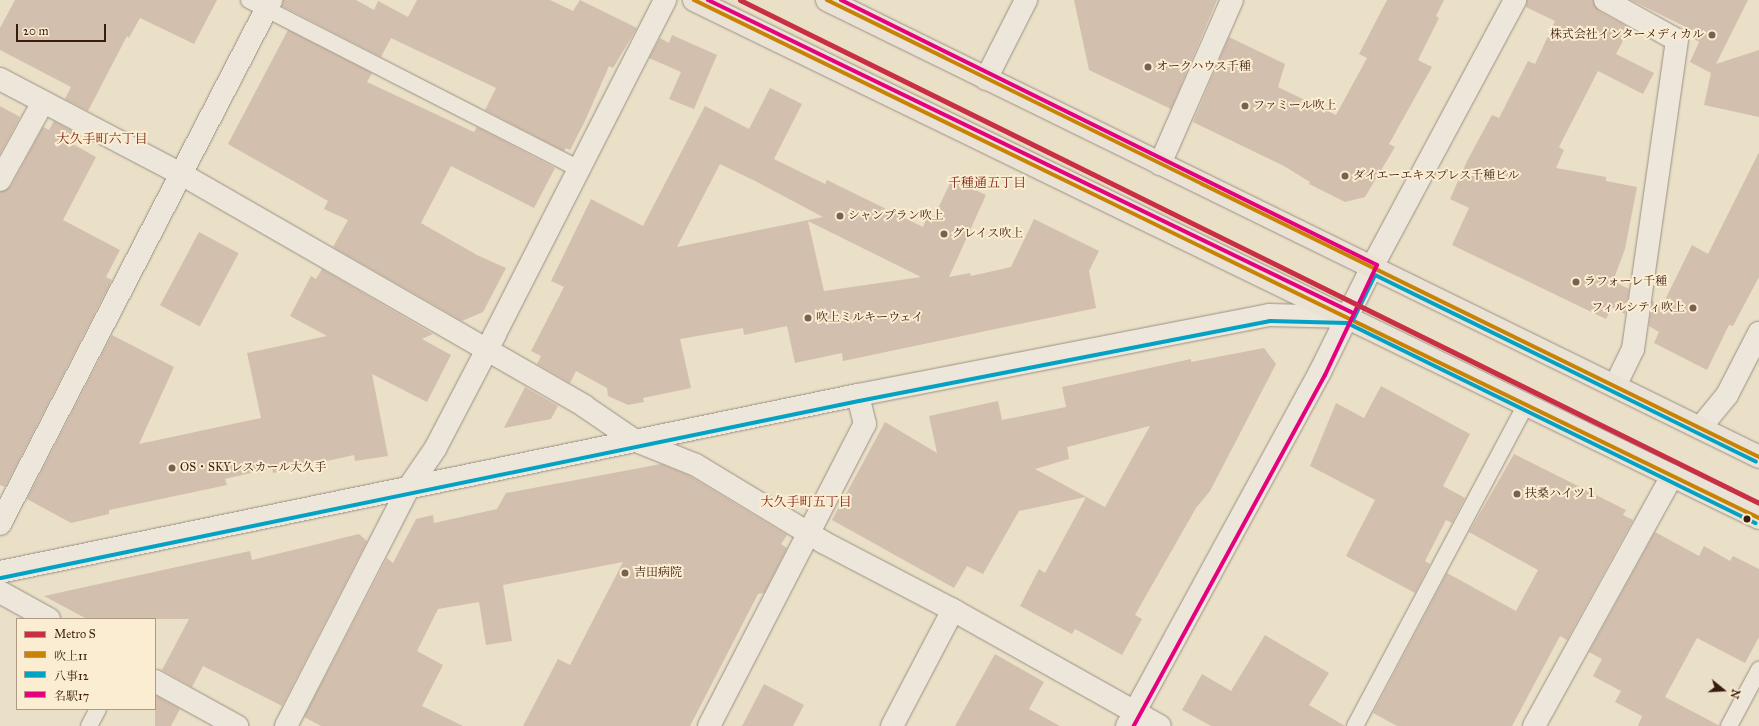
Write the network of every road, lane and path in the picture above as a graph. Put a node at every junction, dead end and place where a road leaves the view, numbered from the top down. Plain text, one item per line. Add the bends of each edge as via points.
1 (665, 0) edge
2 (694, 0) edge
3 (827, 0) edge
4 (1026, 0) edge
5 (1232, 0) edge
6 (1515, 0) edge
7 (1605, 0) edge
8 (262, 3) edge
9 (0, 79) edge
10 (986, 79) junction
11 (43, 102) junction
12 (1160, 164) junction
13 (579, 169) junction
14 (183, 175) junction
15 (0, 180) edge
16 (1372, 267) junction
17 (1348, 317) junction
18 (1759, 333) edge
19 (485, 350) junction
20 (1615, 386) junction
21 (858, 395) junction
22 (1526, 404) junction
23 (1700, 428) junction
24 (634, 440) junction
25 (1759, 457) edge
26 (1672, 476) junction
27 (409, 487) junction
28 (1759, 518) edge
29 (0, 524) edge
30 (810, 535) junction
31 (0, 572) edge
32 (0, 592) edge
33 (953, 610) junction
34 (47, 618) edge
35 (1759, 670) edge
36 (156, 681) edge
37 (97, 710) edge
38 (1131, 719) edge
39 (89, 726) edge
40 (237, 726) edge
41 (286, 726) edge
42 (709, 726) edge
43 (892, 726) edge
44 (1160, 726) edge
45 (1356, 726) edge
46 (1534, 726) edge
47 (1728, 726) edge

1 - 13 street
2 - 17 main road
3 - 10 main road
4 - 10 street
5 - 12 street
6 - 16 street
7 - 20 street via 1677,40 1633,349
8 - 13 lane
8 - 14 street
9 - 11 street
10 - 12 main road
11 - 14 street
11 - 15 street
12 - 16 main road
13 - 19 street
14 - 19 street
14 - 29 street
16 - 17 street
16 - 20 main road
17 - 21 street via 1269,315
17 - 22 main road
17 - 38 street
18 - 23 street via 1727,395
19 - 24 street via 584,406
19 - 27 street via 435,449
20 - 23 main road
21 - 24 street
21 - 30 street via 865,424
22 - 26 main road
22 - 45 lane
23 - 25 main road
24 - 27 street
24 - 30 street via 696,465
26 - 28 main road
26 - 46 street
27 - 31 street
27 - 41 street
30 - 33 street
30 - 42 street
32 - 34 street
33 - 38 street
33 - 43 street
35 - 47 lane
36 - 40 street
37 - 39 lane
38 - 44 street

